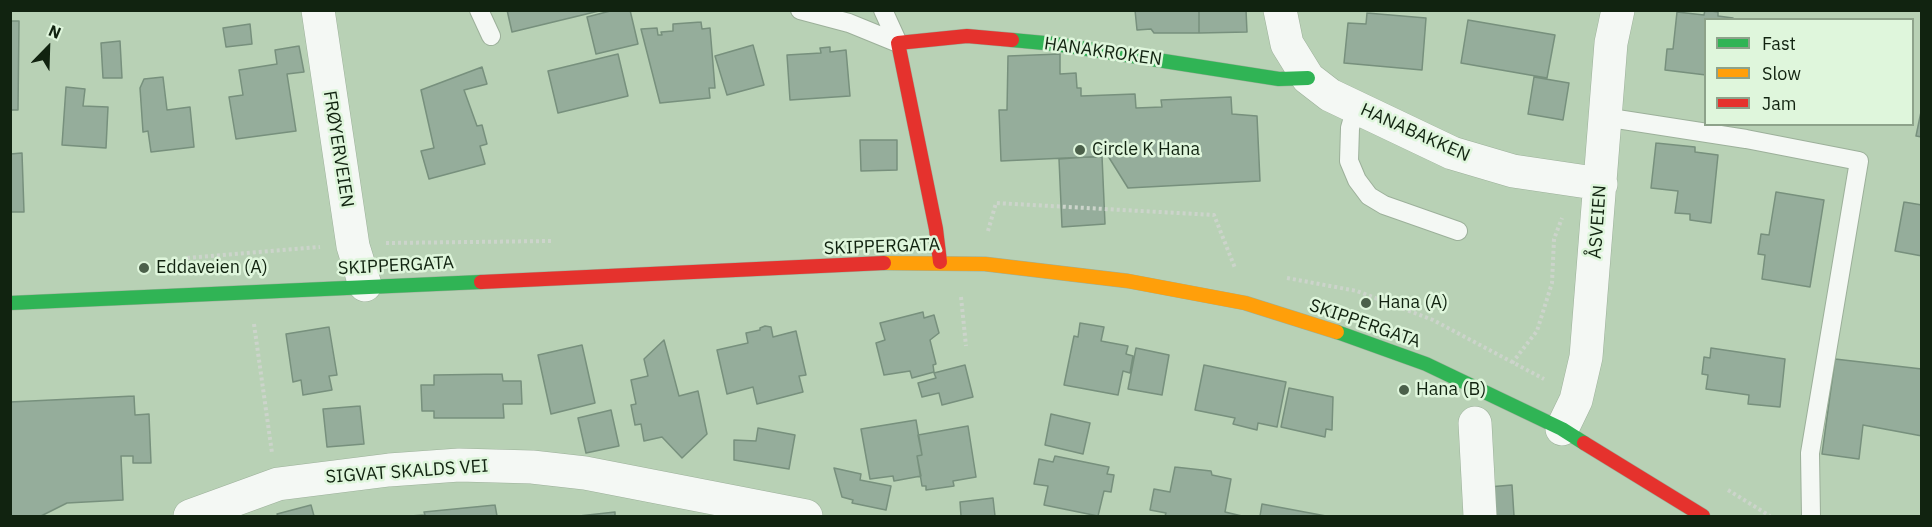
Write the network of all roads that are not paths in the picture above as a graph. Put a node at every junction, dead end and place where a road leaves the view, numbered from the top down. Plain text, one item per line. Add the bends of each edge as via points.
1 (318, 10) edge
2 (479, 10) edge
3 (800, 10) edge
4 (883, 10) edge
5 (1280, 10) edge
6 (1618, 10) edge
7 (492, 36) dead end
8 (898, 43) junction
9 (1308, 78) junction
10 (1356, 107) junction
11 (1604, 117) junction
12 (1601, 184) junction
13 (1458, 231) dead end
14 (940, 262) junction
15 (365, 285) junction
16 (10, 303) edge
17 (1474, 423) dead end
18 (1562, 429) junction
19 (190, 516) edge
20 (806, 516) edge
21 (1480, 516) edge
22 (1703, 516) edge
23 (1811, 516) edge

1 - 15 street, FRØYERVEIEN via 353,246
2 - 7 lane
3 - 8 lane, HANAKROKEN via 849,23
4 - 8 lane
5 - 9 street, HANABAKKEN via 1287,44
6 - 11 street, ÅSVEIEN
8 - 9 main road, HANAKROKEN via 968,36 1055,44 1279,79
8 - 14 main road
9 - 10 street, HANABAKKEN via 1330,95
10 - 12 street, HANABAKKEN via 1452,153 1513,171
10 - 13 lane via 1350,128 1349,161 1369,196
11 - 12 street, ÅSVEIEN
11 - 23 lane via 1859,161 1810,453
12 - 18 street, ÅSVEIEN via 1586,357 1576,400
14 - 15 main road, SKIPPERGATA
14 - 18 main road, SKIPPERGATA via 1128,281 1245,303 1426,364
15 - 16 main road, SKIPPERGATA
17 - 21 street
18 - 22 main road, SKIPPERGATA
19 - 20 street, SIGVAT SKALDS VEI via 278,484 459,465 585,473

